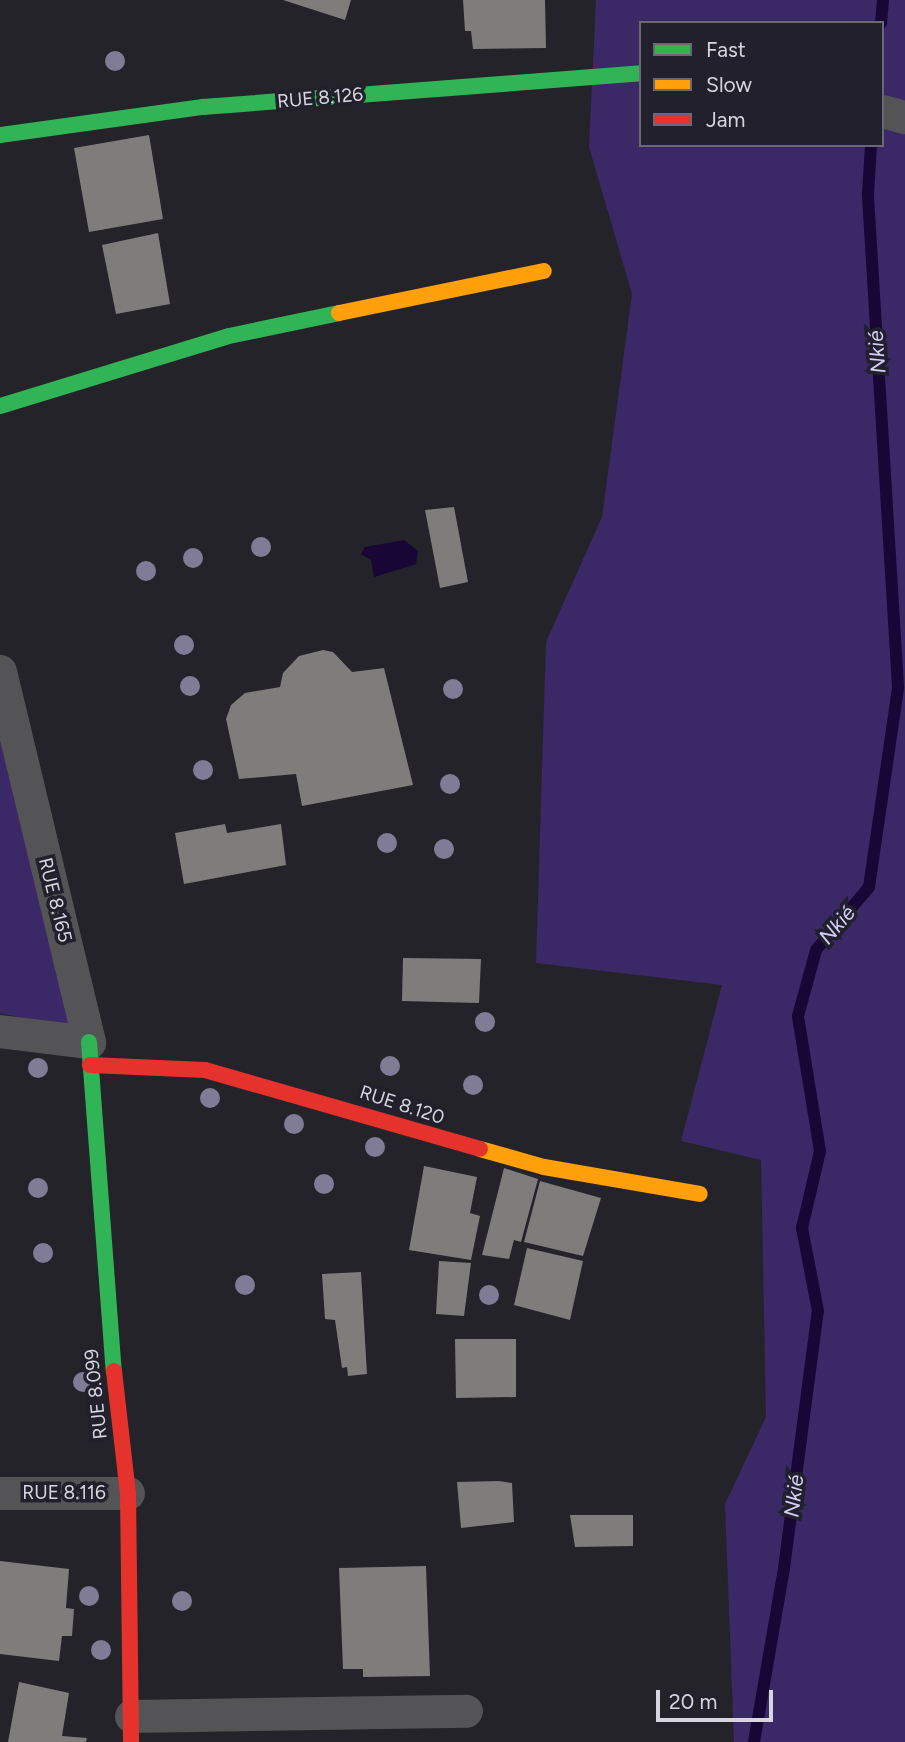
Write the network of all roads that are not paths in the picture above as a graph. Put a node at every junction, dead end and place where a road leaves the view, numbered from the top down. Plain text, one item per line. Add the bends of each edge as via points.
1 (639, 73) edge
2 (884, 112) edge
3 (905, 117) edge
4 (0, 135) edge
5 (544, 271) dead end
6 (0, 405) edge
7 (0, 671) edge
8 (0, 1031) edge
9 (90, 1054) junction
10 (700, 1194) dead end
11 (0, 1493) edge
12 (128, 1493) junction
13 (466, 1711) dead end
14 (131, 1729) edge

1 - 4 street, RUE 8.126 via 203,107
2 - 3 street
5 - 6 street via 229,335
7 - 9 street, RUE 8.165
8 - 9 street
9 - 10 street, RUE 8.120 via 205,1070 544,1167
9 - 12 street, RUE 8.099 via 107,1311
11 - 12 street, RUE 8.116
12 - 14 street, RUE 8.099
13 - 14 street

